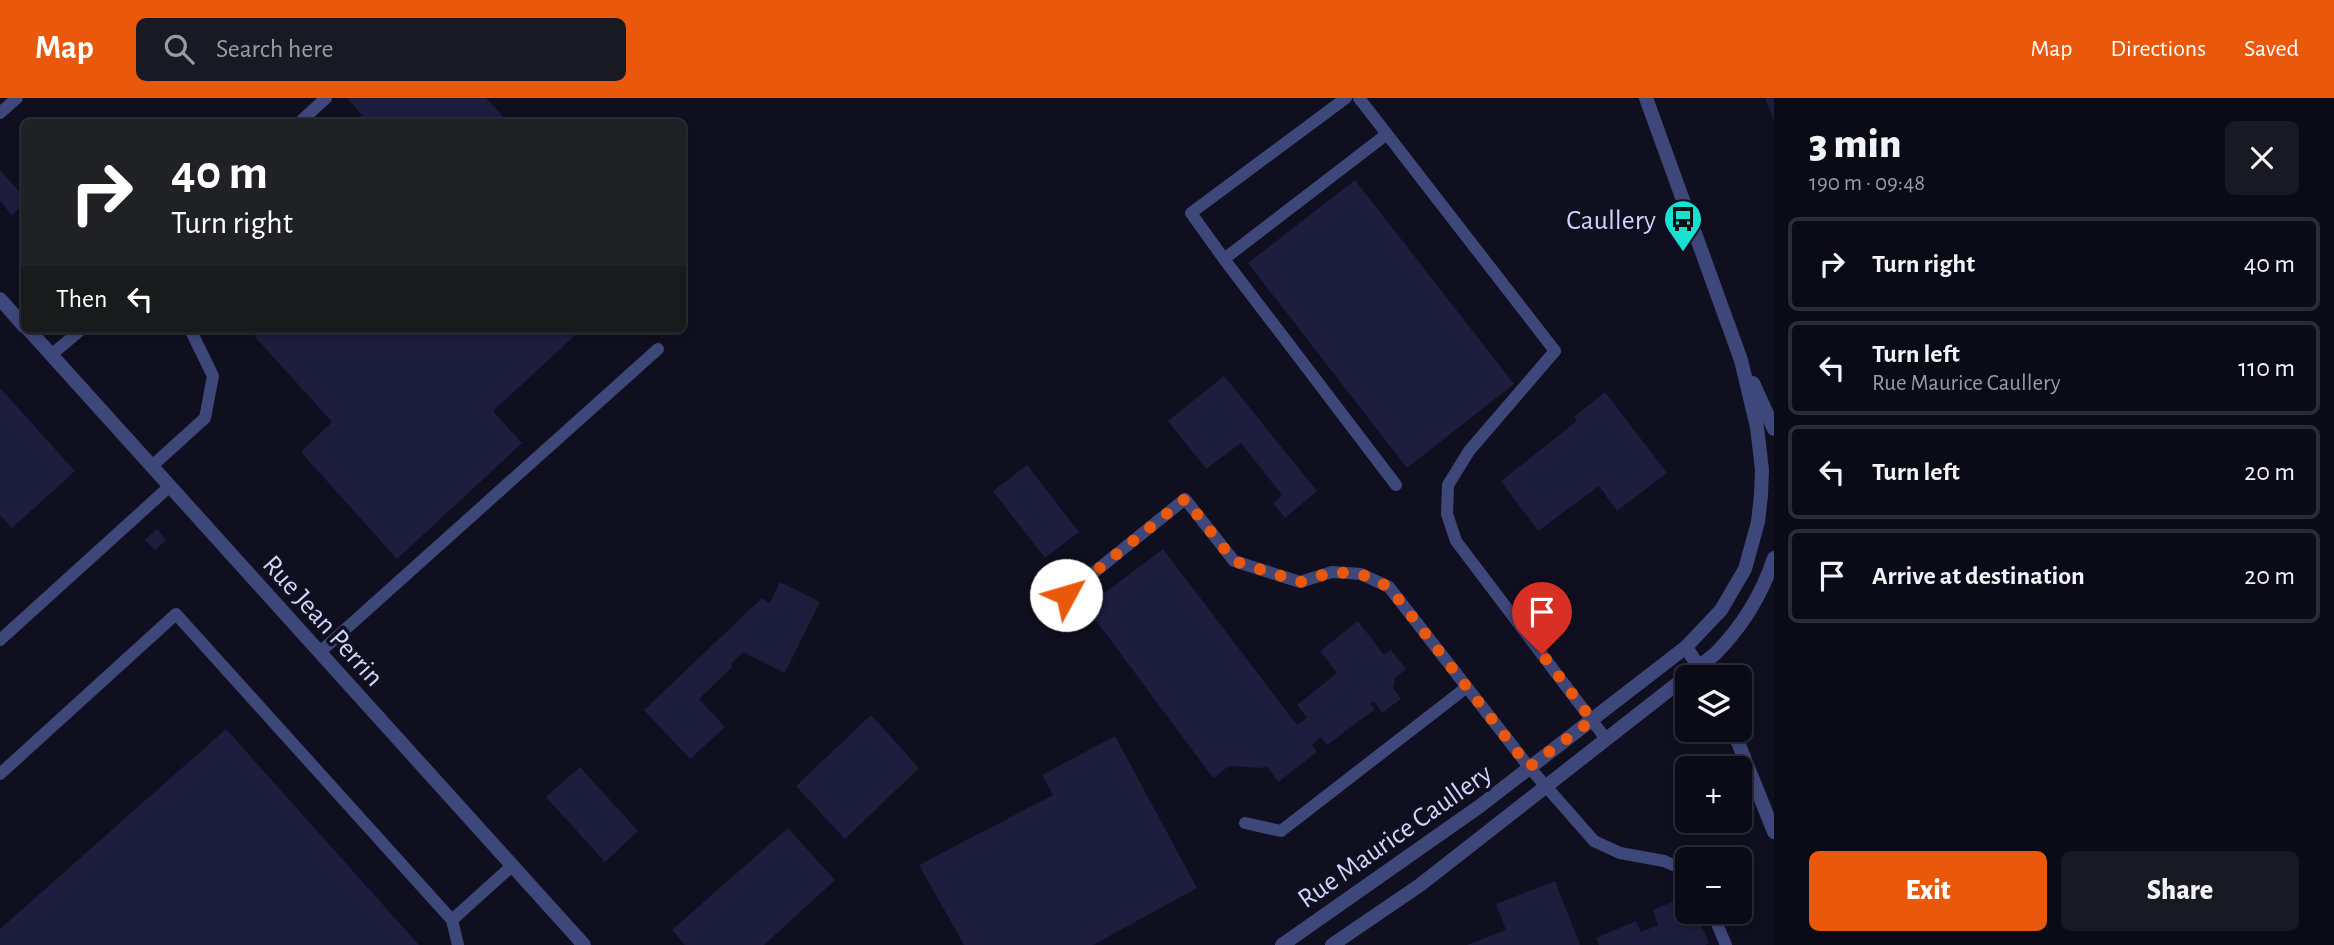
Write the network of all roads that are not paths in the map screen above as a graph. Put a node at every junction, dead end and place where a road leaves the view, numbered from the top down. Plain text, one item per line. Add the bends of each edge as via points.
1 (17, 98) edge
2 (326, 98) edge
3 (1346, 98) edge
4 (1359, 98) edge
5 (1646, 98) edge
6 (0, 113) edge
7 (303, 119) edge
8 (1387, 134) junction
9 (1224, 259) junction
10 (0, 299) edge
11 (21, 322) edge
12 (31, 333) edge
13 (77, 333) edge
14 (192, 333) edge
15 (658, 349) dead end
16 (51, 355) junction
17 (1741, 360) junction
18 (1774, 429) edge
19 (152, 466) junction
20 (1396, 485) dead end
21 (170, 486) junction
22 (1774, 558) edge
23 (1066, 595) dead end
24 (0, 640) edge
25 (1686, 648) junction
26 (320, 652) junction
27 (1697, 665) edge
28 (1708, 665) edge
29 (1467, 687) junction
30 (1675, 691) edge
31 (1592, 720) junction
32 (1606, 739) junction
33 (1739, 742) edge
34 (1529, 767) junction
35 (0, 774) edge
36 (1545, 786) junction
37 (1245, 823) dead end
38 (1774, 832) edge
39 (513, 865) junction
40 (1675, 866) edge
41 (452, 920) junction
42 (1717, 924) edge
43 (457, 945) edge
44 (584, 945) edge
45 (1282, 945) edge
46 (1332, 945) edge
47 (1726, 945) edge

1 - 6 lane
2 - 7 lane
3 - 9 lane via 1191,213
4 - 8 lane
5 - 17 street, Rue Maurice Caullery
8 - 9 lane
8 - 31 lane via 1555,351 1469,451 1448,485 1447,514 1456,541
9 - 20 lane
10 - 11 street, Rue Jean Perrin
12 - 16 street, Rue Jean Perrin
13 - 16 lane
14 - 19 lane via 213,376 205,418
15 - 26 lane
16 - 19 street, Rue Jean Perrin
17 - 18 street, Rue Maurice Caullery
17 - 25 street, Rue Maurice Caullery via 1760,448 1758,522 1745,569 1721,610
19 - 21 street, Rue Jean Perrin
21 - 24 lane
21 - 26 street, Rue Jean Perrin
22 - 28 street, Rue Maurice Caullery via 1742,624
23 - 29 lane via 1185,499 1234,561 1300,582 1332,572 1361,574 1389,587
25 - 27 street
25 - 31 street, Rue Maurice Caullery
26 - 39 street, Rue Jean Perrin
29 - 34 lane
29 - 37 lane via 1281,831
30 - 32 street, Rue Maurice Caullery
31 - 32 lane
31 - 34 street, Rue Maurice Caullery
32 - 36 street, Rue Maurice Caullery
33 - 38 street
34 - 36 lane
34 - 45 street, Rue Maurice Caullery
35 - 41 lane via 176,614
36 - 40 lane via 1594,841 1620,853
36 - 46 street, Rue Maurice Caullery via 1420,885
39 - 41 lane
39 - 44 street, Rue Jean Perrin
41 - 43 lane
42 - 47 lane

